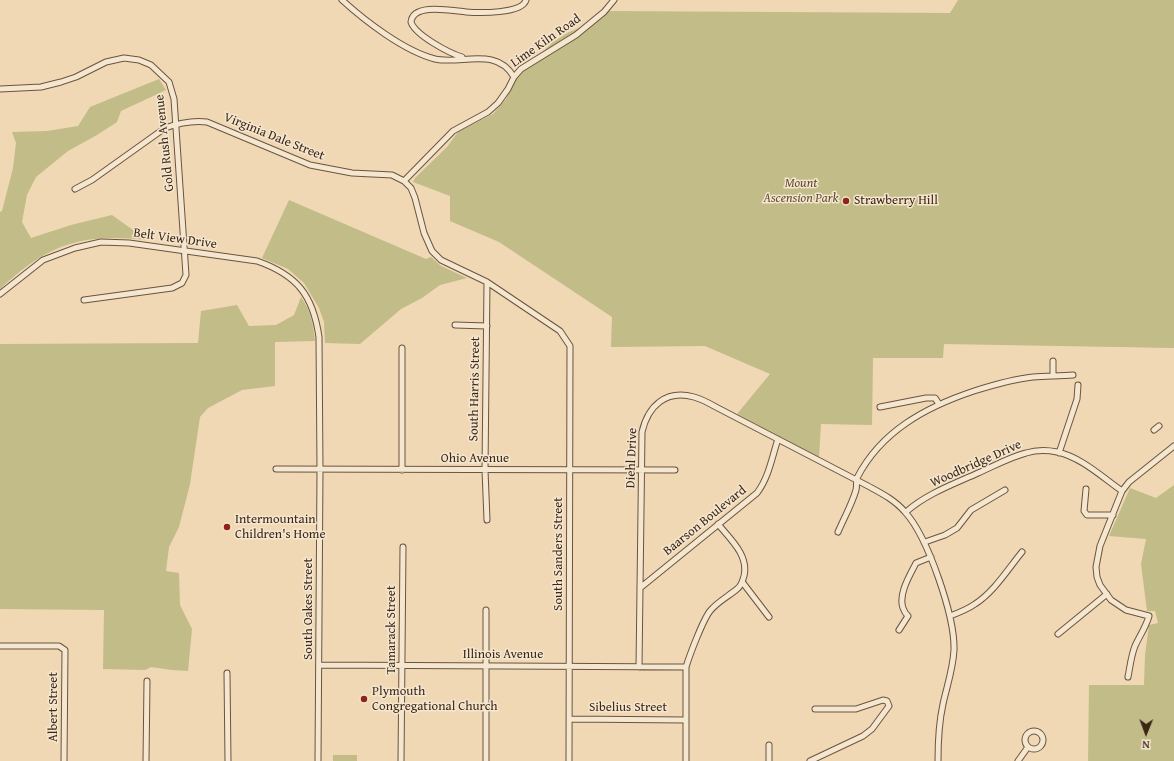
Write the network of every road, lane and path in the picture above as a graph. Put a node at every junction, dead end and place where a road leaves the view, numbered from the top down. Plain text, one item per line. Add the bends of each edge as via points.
1 (342, 0) edge
2 (526, 0) edge
3 (614, 0) edge
4 (464, 58) junction
5 (514, 77) junction
6 (0, 89) edge
7 (176, 124) junction
8 (404, 181) junction
9 (75, 189) dead end
10 (184, 250) junction
11 (487, 282) junction
12 (0, 294) edge
13 (84, 300) dead end
14 (455, 325) dead end
15 (487, 326) junction
16 (319, 337) joint
17 (402, 348) dead end
18 (1053, 361) dead end
19 (1073, 375) dead end
20 (1053, 376) junction
21 (1078, 385) dead end
22 (939, 404) junction
23 (880, 407) dead end
24 (1159, 426) dead end
25 (1154, 430) dead end
26 (778, 439) junction
27 (1174, 446) edge
28 (1059, 453) junction
29 (276, 469) dead end
30 (320, 470) junction
31 (402, 470) junction
32 (485, 470) junction
33 (570, 470) junction
34 (641, 470) junction
35 (675, 470) dead end
36 (856, 480) junction
37 (1086, 489) dead end
38 (1005, 490) dead end
39 (1122, 491) junction
40 (906, 512) junction
41 (1114, 515) junction
42 (487, 520) dead end
43 (718, 524) junction
44 (838, 532) dead end
45 (924, 542) junction
46 (403, 548) dead end
47 (1022, 552) dead end
48 (931, 557) junction
49 (743, 583) junction
50 (640, 588) junction
51 (1106, 594) junction
52 (486, 610) dead end
53 (950, 616) junction
54 (769, 617) dead end
55 (899, 630) dead end
56 (1058, 634) dead end
57 (0, 646) edge
58 (319, 666) junction
59 (403, 666) junction
60 (486, 666) junction
61 (570, 667) junction
62 (639, 667) junction
63 (686, 667) junction
64 (227, 673) dead end
65 (1128, 677) dead end
66 (147, 681) dead end
67 (815, 710) dead end
68 (569, 719) junction
69 (686, 720) junction
70 (770, 745) dead end
71 (1028, 747) dead end
72 (64, 761) edge
73 (146, 761) edge
74 (228, 761) edge
75 (318, 761) edge
76 (401, 761) edge
77 (486, 761) edge
78 (569, 761) edge
79 (686, 761) edge
80 (769, 761) edge
81 (810, 761) edge
82 (938, 761) edge
83 (1018, 761) edge

1 - 4 street via 363,19 412,50 435,59
2 - 4 street via 519,8 506,11 430,10 417,12 412,16 411,22 416,29 447,52
3 - 5 street, Lime Kiln Road via 604,12 576,35 529,63
4 - 5 street via 497,62 509,68
5 - 8 street, Lime Kiln Road via 498,103 488,112 453,131
6 - 7 street, Gold Rush Avenue via 48,85 76,77 106,62 124,58 139,60 151,65 169,82 174,99
7 - 8 street, Virginia Dale Street via 207,122 310,165 352,173 392,175
7 - 9 street, Virginia Dale Street via 165,128 92,180
7 - 10 street, Gold Rush Avenue
8 - 11 street via 416,198 424,233 432,251 441,260
10 - 12 street, Belt View Drive via 101,242 75,248 43,260
10 - 13 street, Gold Rush Avenue via 186,276 182,283 172,288
10 - 16 street, Belt View Drive via 258,261 274,267 292,279 305,293 316,319
11 - 15 street, South Harris Street
11 - 33 street, South Sanders Street via 560,331 570,346
14 - 15 street
15 - 32 street, South Harris Street
16 - 30 street, South Oakes Street
17 - 31 street
18 - 20 street
19 - 20 street
20 - 22 street via 1009,381
21 - 28 street via 1077,399
22 - 23 street via 935,398 926,398
22 - 36 street via 906,422 887,437
24 - 25 street
26 - 34 street, Diehl Drive via 700,399 687,395 674,396 658,402 648,414 642,432
26 - 36 street, Diehl Drive
26 - 43 street, Baarson Boulevard via 763,486
27 - 39 street via 1128,482
28 - 39 street, Woodbridge Drive via 1072,457
28 - 40 street, Woodbridge Drive via 1040,450 1027,452 917,502
29 - 30 street, Ohio Avenue
30 - 31 street, Ohio Avenue
30 - 58 street, South Oakes Street
31 - 32 street, Ohio Avenue
32 - 33 street, Ohio Avenue
32 - 42 street, South Harris Street
33 - 34 street, Ohio Avenue
33 - 61 street, South Sanders Street
34 - 35 street, Ohio Avenue
34 - 50 street, Diehl Drive
36 - 40 street, Diehl Drive via 892,500
36 - 44 street via 856,489
37 - 41 street via 1084,511 1087,515
38 - 45 street via 971,510 957,528
39 - 41 street
40 - 45 street, Diehl Drive
41 - 51 street via 1100,546 1096,567 1100,585
43 - 49 street via 743,557
43 - 50 street, Baarson Boulevard
45 - 48 street, Diehl Drive
46 - 59 street, Tamarack Street
47 - 53 street via 982,599 975,605
48 - 53 street, Diehl Drive
48 - 55 street via 916,563 906,582 903,607 908,616
49 - 54 street
49 - 63 street via 711,610
50 - 62 street, Diehl Drive
51 - 56 street
51 - 65 street via 1126,610 1149,616 1131,659
52 - 60 street
53 - 82 street, Diehl Drive via 954,640 953,661 941,712
57 - 72 street, Albert Street via 63,648
58 - 59 street, Illinois Avenue
58 - 75 street, South Oakes Street
59 - 60 street, Illinois Avenue
59 - 76 street, Tamarack Street
60 - 61 street, Illinois Avenue
60 - 77 street
61 - 62 street, Illinois Avenue
61 - 68 street, South Sanders Street
62 - 63 street, Illinois Avenue
63 - 69 street
64 - 74 street
66 - 73 street
67 - 81 street via 856,709 883,700 887,701 889,706 863,736
68 - 69 street, Sibelius Street
68 - 78 street, South Sanders Street
69 - 79 street
70 - 80 street
71 - 83 street

